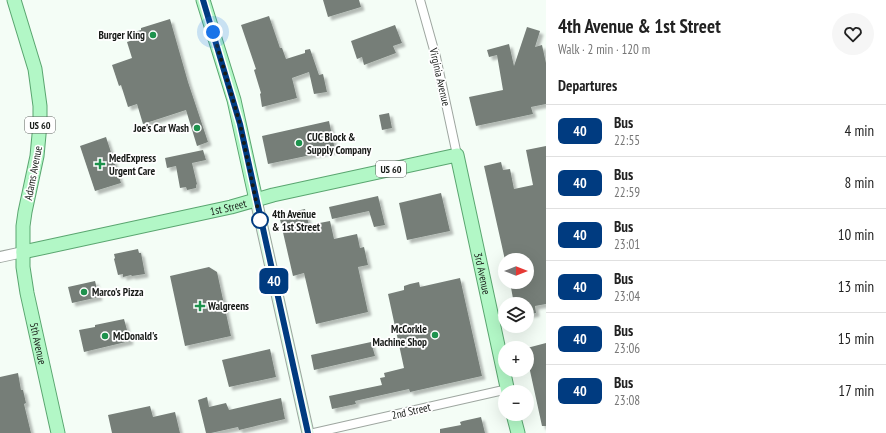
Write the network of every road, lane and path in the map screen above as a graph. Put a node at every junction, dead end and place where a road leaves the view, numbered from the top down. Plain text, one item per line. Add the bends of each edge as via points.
1 (14, 0) edge
2 (203, 0) edge
3 (420, 0) edge
4 (457, 155) junction
5 (256, 200) junction
6 (23, 252) junction
7 (0, 257) edge
8 (507, 385) edge
9 (498, 392) edge
10 (515, 421) edge
11 (58, 433) edge
12 (308, 433) edge
13 (314, 433) edge
14 (518, 433) edge

1 - 6 main road, Adams Avenue / US 60 via 35,69 40,106 37,156 25,212
2 - 5 main road via 236,106
3 - 4 street, Virginia Avenue via 436,57
4 - 5 main road, 1st Street / US 60
4 - 8 main road, 3rd Avenue
5 - 6 main road, 1st Street
5 - 12 main road
6 - 7 street, 1st Street
6 - 11 main road, 5th Avenue / US 60 via 27,293
9 - 13 street, 2nd Street
10 - 14 main road

